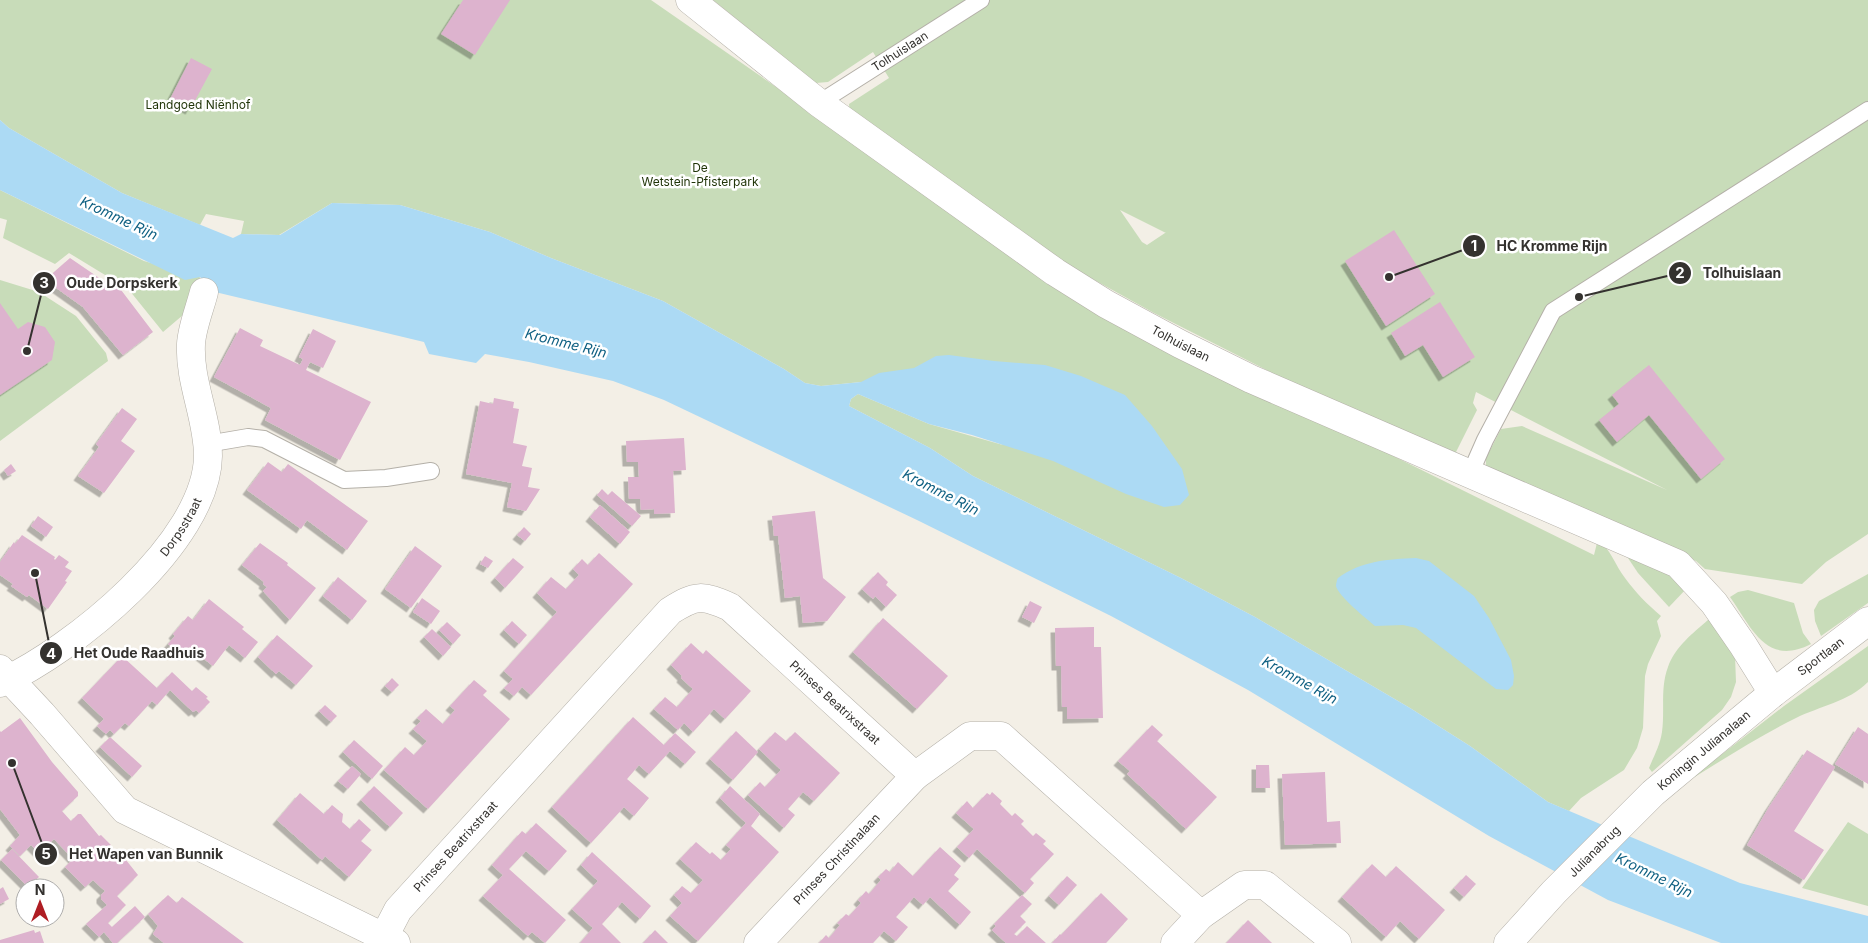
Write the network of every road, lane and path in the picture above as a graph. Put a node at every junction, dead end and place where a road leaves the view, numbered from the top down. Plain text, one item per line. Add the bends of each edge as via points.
1 (690, 0) edge
2 (981, 0) edge
3 (820, 103) junction
4 (1868, 110) edge
5 (204, 292) dead end
6 (207, 444) junction
7 (431, 471) dead end
8 (1470, 474) junction
9 (1868, 621) edge
10 (3, 677) edge
11 (1773, 694) junction
12 (915, 776) junction
13 (1636, 811) joint
14 (1200, 915) junction
15 (390, 940) edge
16 (758, 943) edge
17 (1175, 943) edge
18 (1337, 943) edge
19 (1508, 943) edge

1 - 3 street, Tolhuislaan
2 - 3 lane, Tolhuislaan
3 - 8 street, Tolhuislaan via 1055,272 1106,304 1251,379
4 - 8 lane via 1553,311
5 - 6 street, Dorpsstraat via 191,343 194,379 206,426
6 - 7 lane via 248,437 264,439 344,480
6 - 10 street, Dorpsstraat via 204,481 194,509 152,569 64,647
8 - 11 street, Tolhuislaan via 1678,564 1714,603
9 - 11 street, Sportlaan
10 - 15 street via 125,810
11 - 13 street, Koningin Julianalaan via 1653,793
12 - 14 street via 970,736 1001,736
12 - 15 street, Prinses Beatrixstraat via 730,607 708,598 689,599 670,611 398,910
12 - 16 street, Prinses Christinalaan
13 - 19 street, Julianabrug
14 - 17 street
14 - 18 street via 1244,886 1265,886

